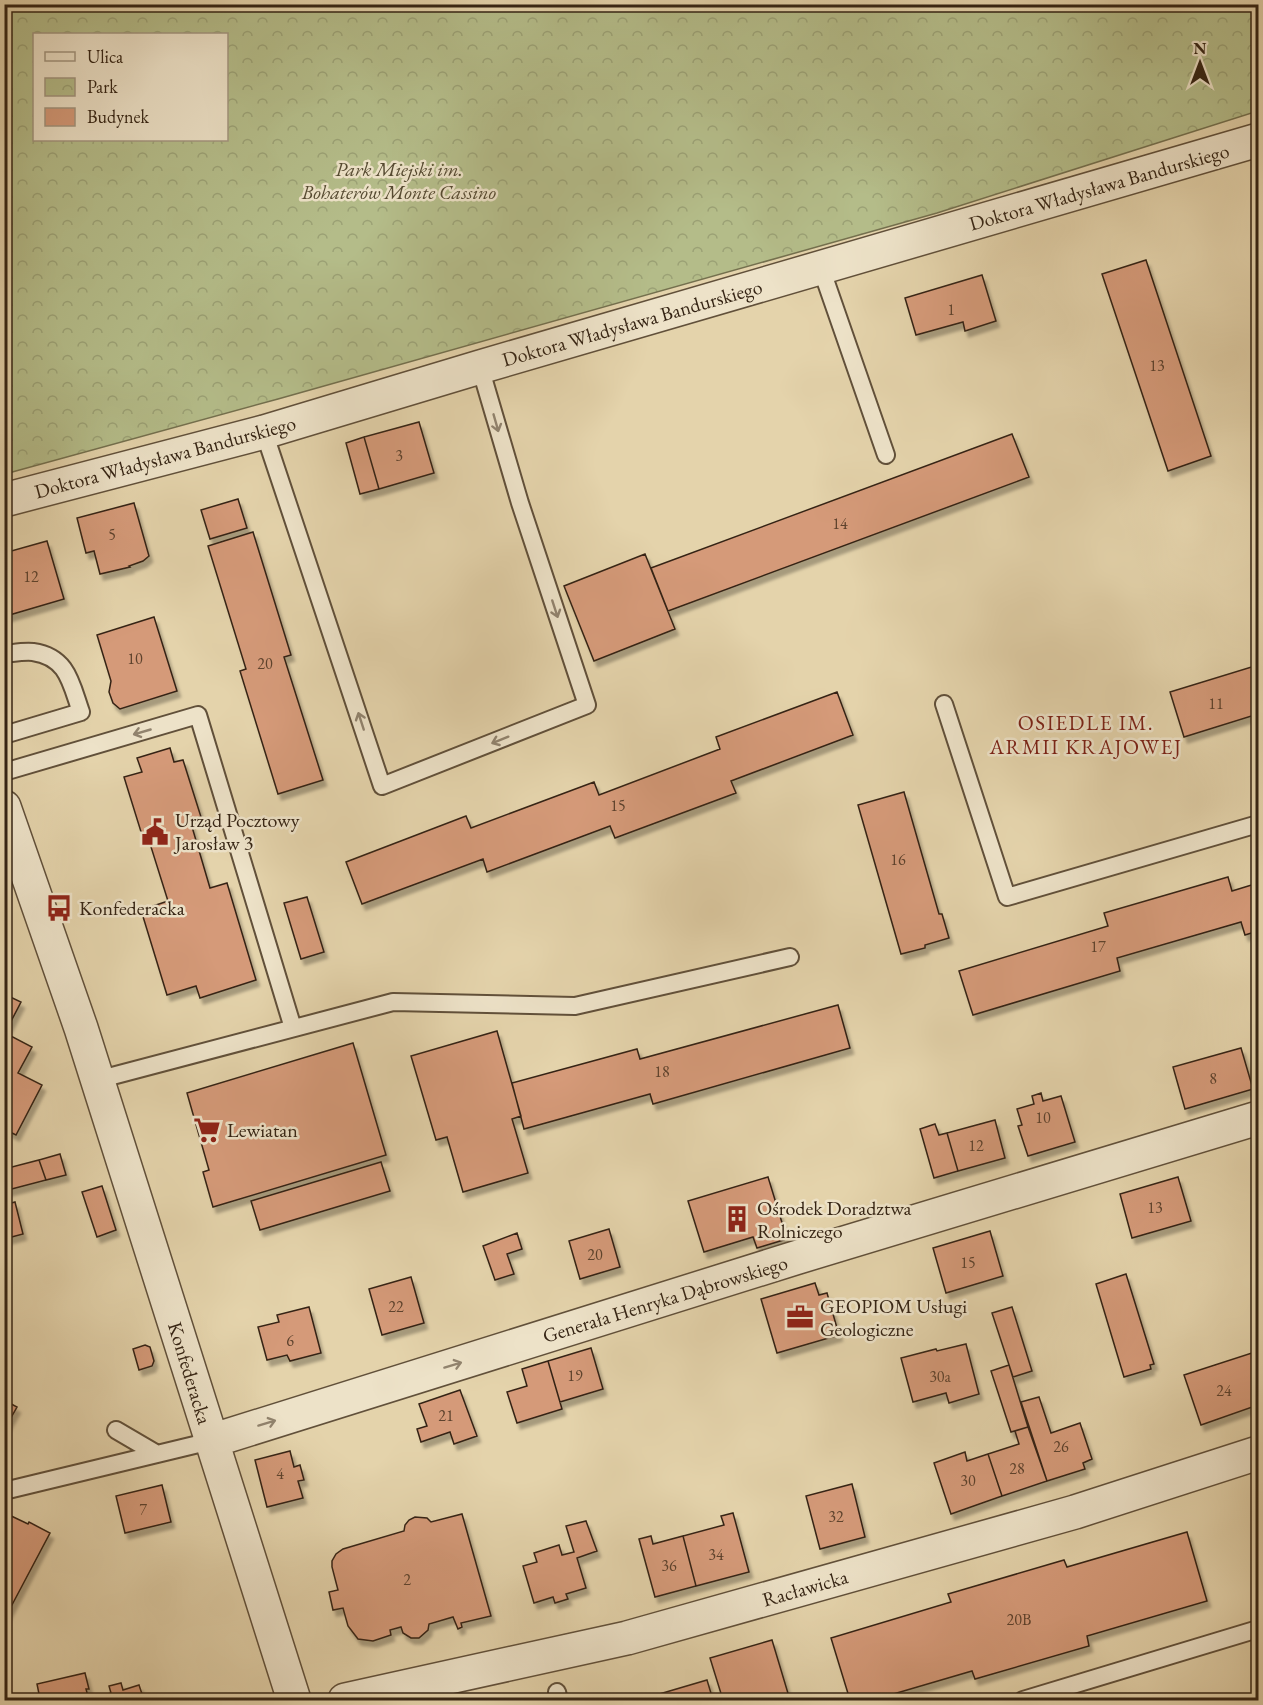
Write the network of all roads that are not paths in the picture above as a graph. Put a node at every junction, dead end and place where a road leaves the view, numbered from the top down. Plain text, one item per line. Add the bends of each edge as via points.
1 (1258, 140) edge
2 (821, 268) junction
3 (480, 367) junction
4 (264, 432) junction
5 (886, 455) dead end
6 (4, 500) edge
7 (4, 654) edge
8 (944, 704) dead end
9 (4, 735) edge
10 (4, 772) edge
11 (4, 807) edge
12 (1258, 824) edge
13 (790, 957) dead end
14 (293, 1028) junction
15 (97, 1080) junction
16 (1258, 1118) edge
17 (116, 1430) dead end
18 (211, 1441) junction
19 (1258, 1453) edge
20 (157, 1454) junction
21 (4, 1491) edge
22 (1258, 1629) edge
23 (294, 1701) edge
24 (345, 1701) edge
25 (1023, 1701) edge

1 - 2 street, Doktora Władysława Bandurskiego
2 - 3 street, Doktora Władysława Bandurskiego
2 - 5 lane
3 - 4 street, Doktora Władysława Bandurskiego
3 -> 4 lane via 587,705 382,786
4 - 6 street, Doktora Władysława Bandurskiego
7 - 9 lane via 32,652 52,657 67,672 81,712
8 - 12 lane via 1006,897
14 -> 10 lane via 198,715
11 - 15 street, Konfederacka
13 - 14 lane via 575,1006 393,1002
14 - 15 lane
15 - 18 street, Konfederacka
18 -> 16 street, Generała Henryka Dąbrowskiego
17 - 20 lane
18 - 20 lane
18 - 23 street, Konfederacka
19 - 24 street, Racławicka via 1074,1512 627,1638
20 - 21 lane
22 - 25 lane

